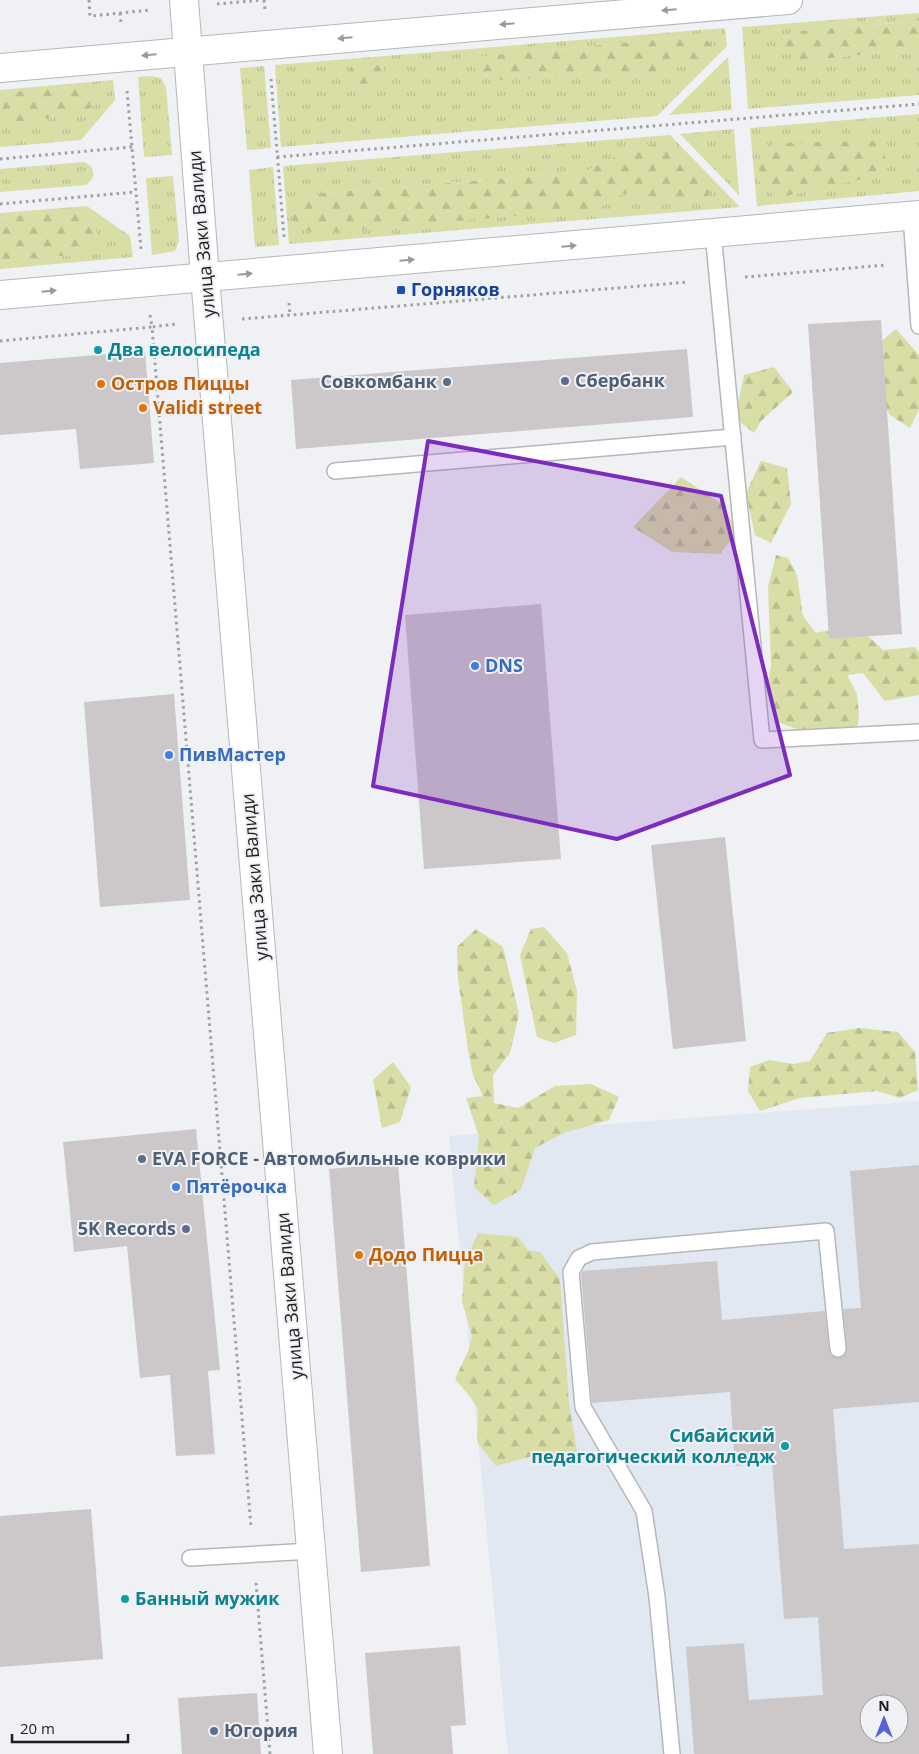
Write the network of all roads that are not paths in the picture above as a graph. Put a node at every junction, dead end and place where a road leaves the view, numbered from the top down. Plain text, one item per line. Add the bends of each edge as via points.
1 (184, 0) edge
2 (788, 0) edge
3 (188, 52) junction
4 (0, 68) edge
5 (915, 215) edge
6 (713, 233) junction
7 (205, 277) junction
8 (0, 295) edge
9 (919, 326) edge
10 (733, 437) junction
11 (335, 471) dead end
12 (919, 732) edge
13 (838, 1349) dead end
14 (312, 1551) junction
15 (190, 1558) dead end
16 (328, 1754) edge
17 (672, 1754) edge

1 - 3 street, улица Заки Валиди
2 -> 3 street
3 -> 4 street
3 - 7 street, улица Заки Валиди
5 - 6 street
5 - 9 lane via 914,263
7 -> 6 street
6 - 10 lane
8 -> 7 street
7 - 14 street, улица Заки Валиди
10 - 11 lane
10 - 12 lane via 762,740
13 - 17 lane via 826,1231 592,1252 579,1258 571,1272 583,1407 644,1511 657,1597
14 - 15 lane
14 - 16 street, улица Заки Валиди

